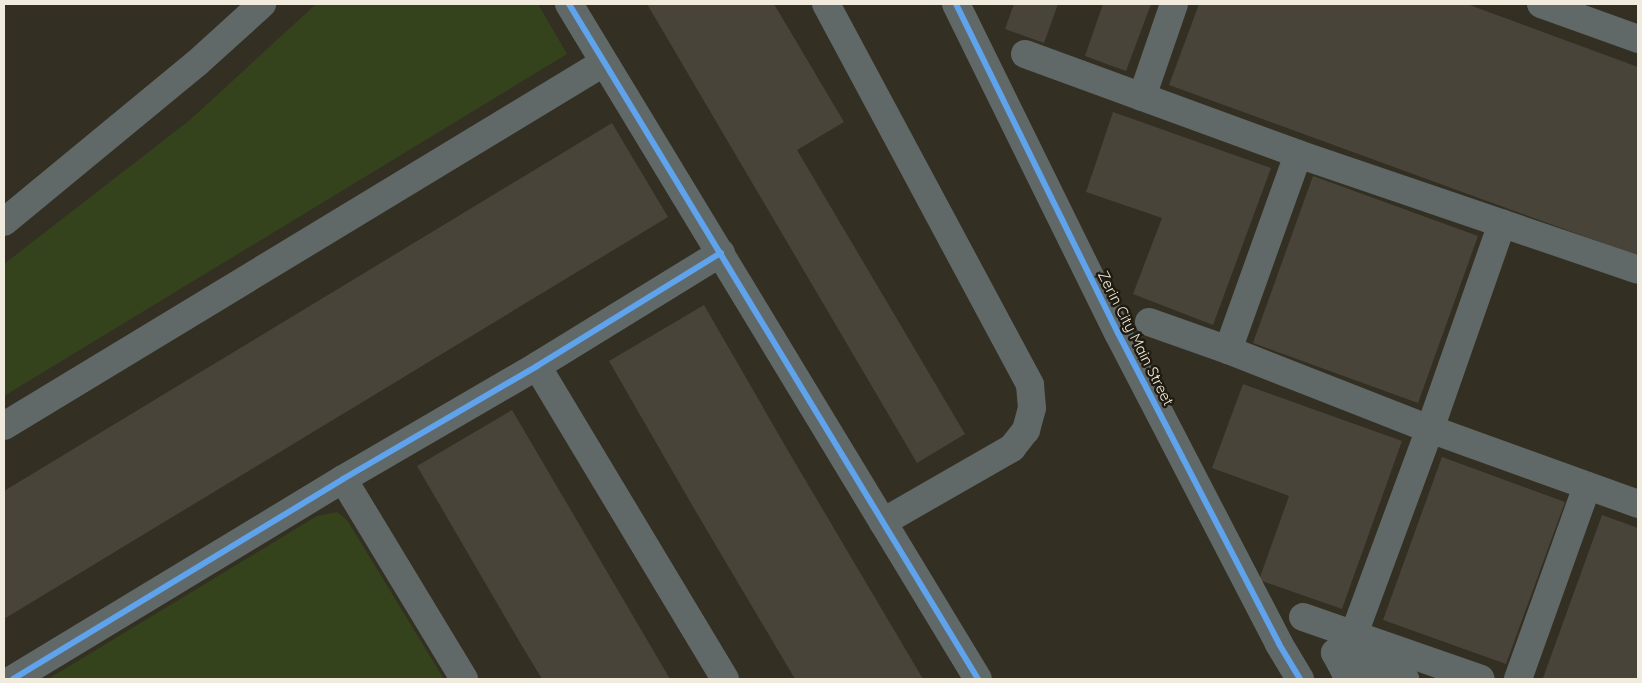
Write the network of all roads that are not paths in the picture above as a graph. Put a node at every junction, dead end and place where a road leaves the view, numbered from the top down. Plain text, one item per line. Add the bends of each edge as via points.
1 (262, 4) edge
2 (569, 4) edge
3 (826, 4) edge
4 (956, 4) edge
5 (1174, 4) edge
6 (1541, 4) edge
7 (1577, 10) edge
8 (1638, 39) edge
9 (1025, 54) dead end
10 (603, 63) junction
11 (1142, 97) junction
12 (1298, 154) junction
13 (4, 222) edge
14 (1502, 223) junction
15 (721, 253) junction
16 (1638, 270) edge
17 (1149, 322) dead end
18 (1228, 350) junction
19 (537, 366) junction
20 (4, 426) edge
21 (1430, 429) junction
22 (344, 479) junction
23 (1587, 486) junction
24 (1638, 504) edge
25 (883, 522) junction
26 (1304, 617) dead end
27 (1354, 634) junction
28 (13, 679) edge
29 (464, 679) edge
30 (725, 679) edge
31 (978, 679) edge
32 (1300, 679) edge
33 (1349, 679) edge
34 (1405, 679) edge
35 (1481, 679) edge
36 (1518, 679) edge

1 - 13 street via 197,63
2 - 10 street
3 - 25 street via 1030,385 1032,408 1026,430 1012,448
4 - 32 street, Zerin City Main Street via 1118,333
5 - 11 street
6 - 7 street
7 - 8 street
9 - 11 street
10 - 15 street
10 - 20 street
11 - 12 street
12 - 14 street
12 - 18 street
14 - 16 street
14 - 21 street
15 - 19 street
15 - 25 street
17 - 18 street
18 - 21 street
19 - 22 street
19 - 30 street
21 - 23 street
21 - 27 street
22 - 28 street
22 - 29 street
23 - 24 street
23 - 36 street
25 - 31 street
26 - 27 street
27 - 35 street
33 - 34 street via 1335,653

